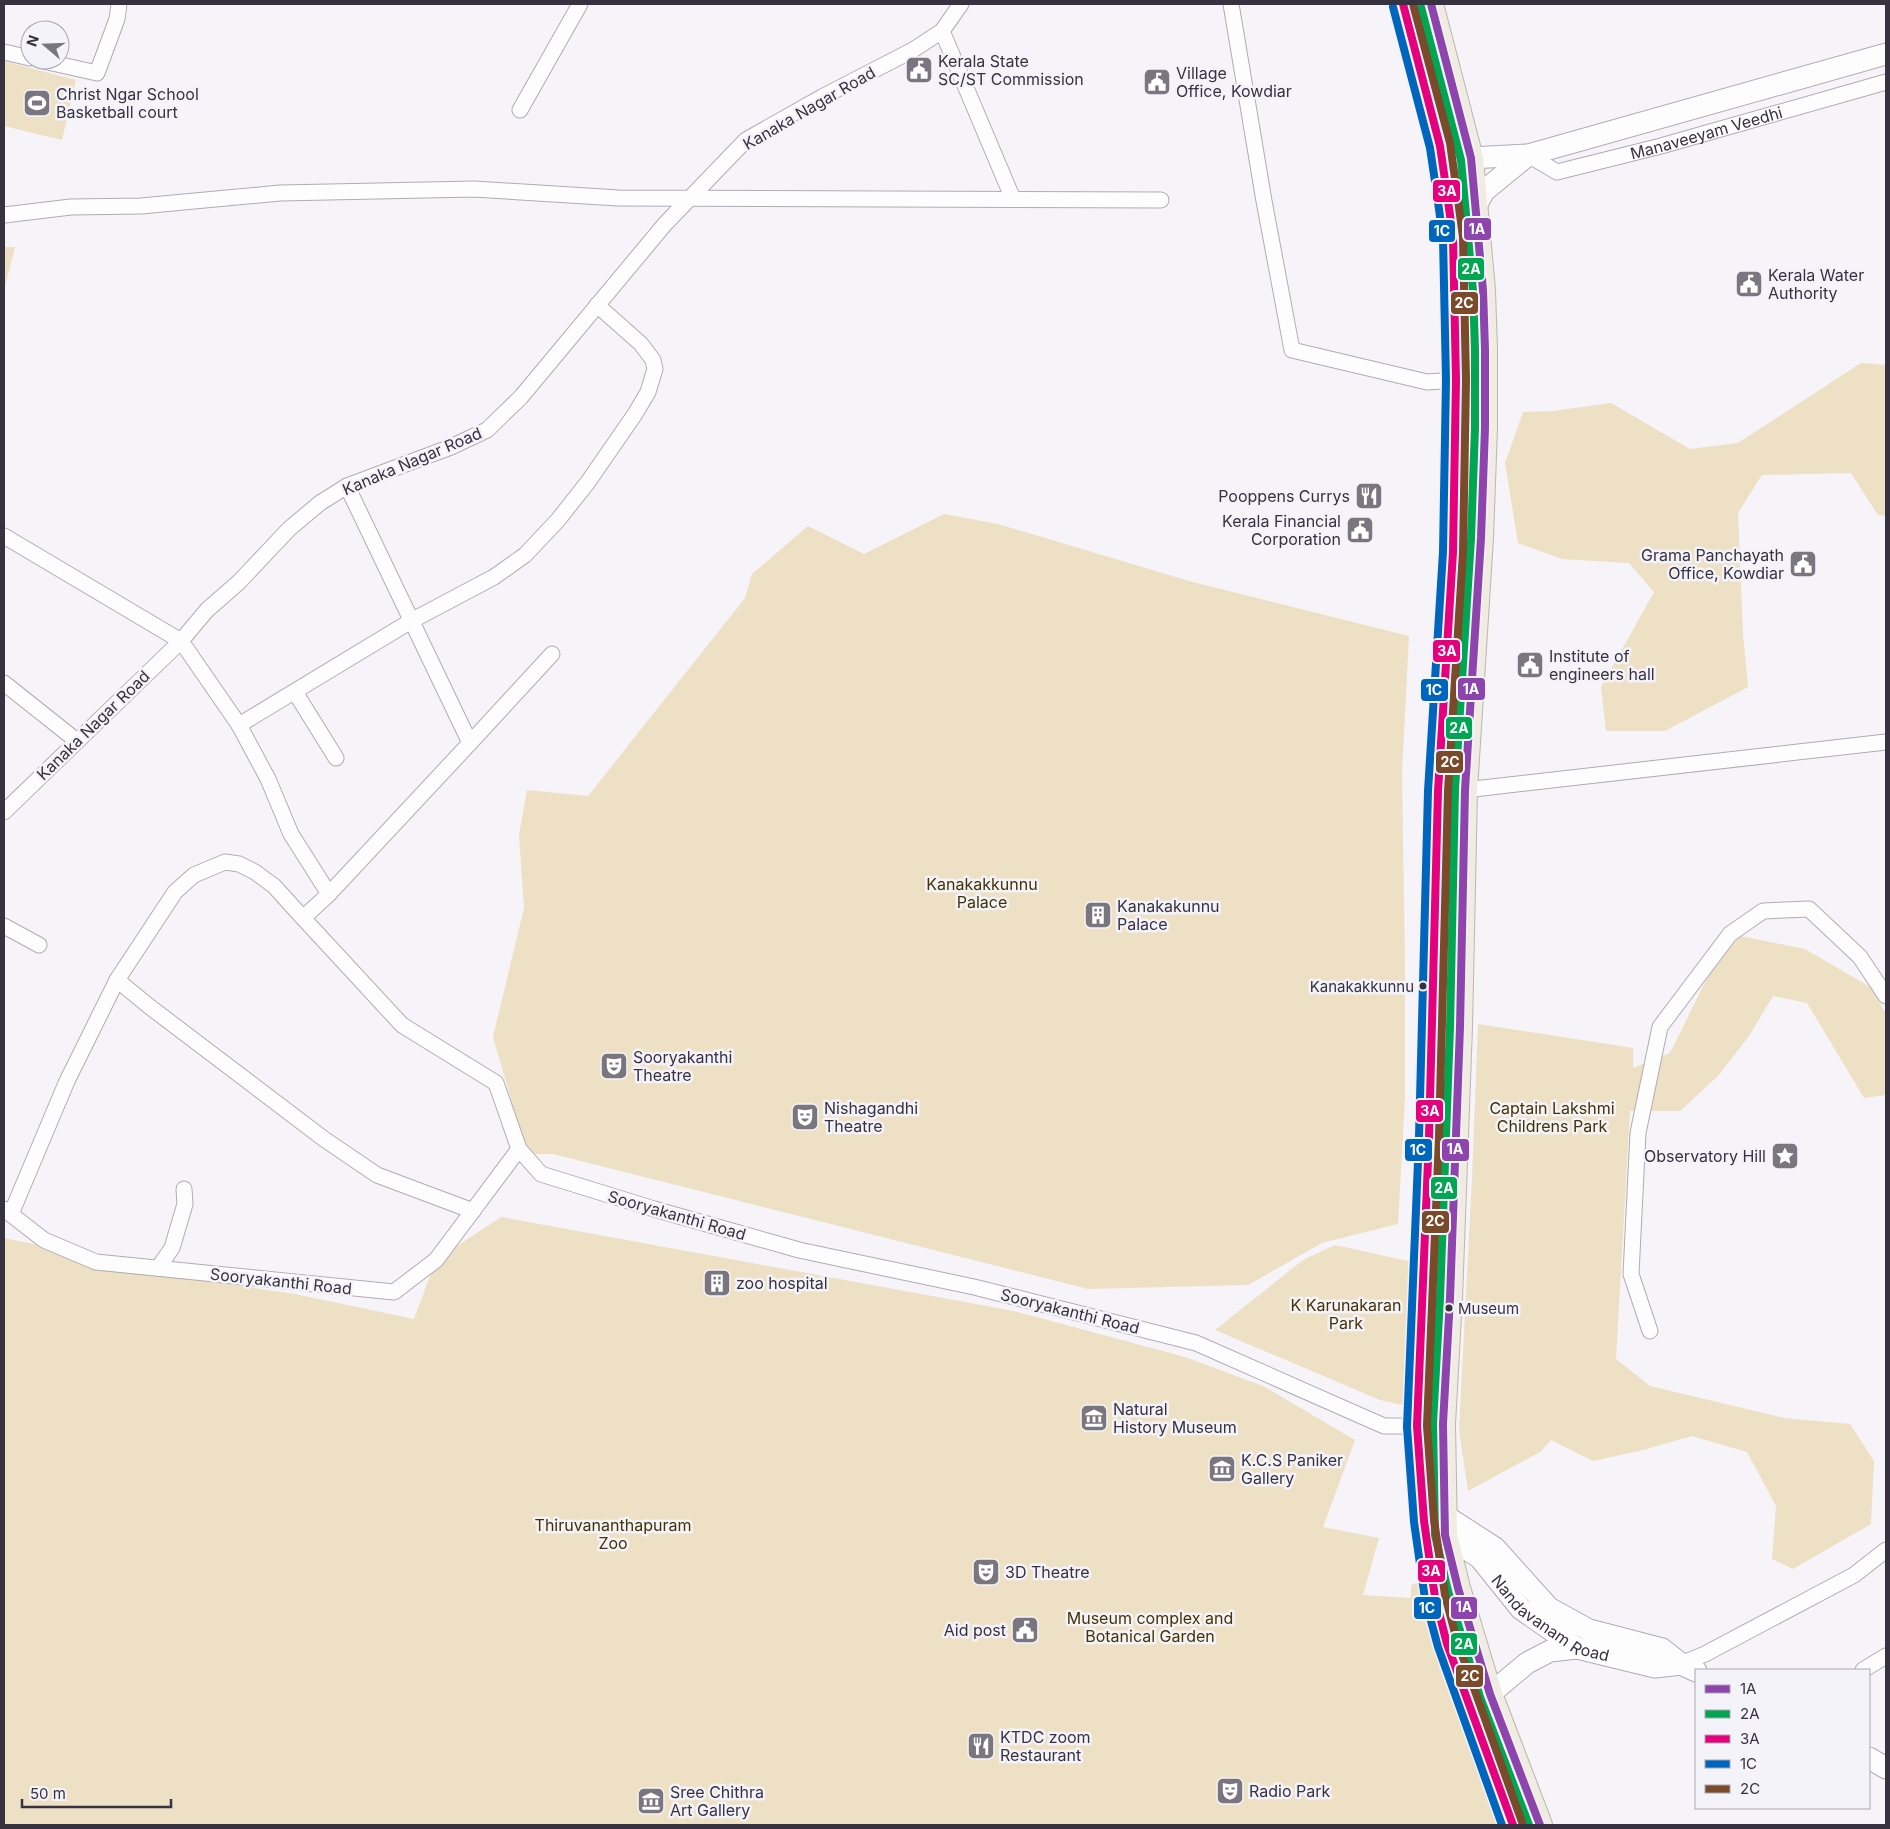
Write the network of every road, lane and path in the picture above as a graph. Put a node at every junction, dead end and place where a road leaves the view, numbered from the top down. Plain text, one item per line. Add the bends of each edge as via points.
1 (119, 4) edge
2 (580, 4) edge
3 (961, 4) edge
4 (1231, 4) edge
5 (1403, 4) edge
6 (1431, 4) edge
7 (942, 31) junction
8 (4, 52) edge
9 (1886, 54) edge
10 (20, 56) edge
11 (70, 67) edge
12 (1886, 82) edge
13 (520, 110) dead end
14 (1528, 155) junction
15 (1471, 158) junction
16 (1444, 168) junction
17 (689, 199) junction
18 (1012, 199) junction
19 (1161, 200) dead end
20 (1476, 206) junction
21 (4, 215) edge
22 (598, 305) junction
23 (1456, 380) junction
24 (347, 486) junction
25 (4, 536) edge
26 (411, 621) junction
27 (181, 641) junction
28 (552, 654) dead end
29 (4, 683) edge
30 (295, 692) junction
31 (239, 725) junction
32 (77, 741) junction
33 (1886, 742) edge
34 (470, 743) junction
35 (336, 758) dead end
36 (1465, 790) junction
37 (5, 809) edge
38 (329, 894) junction
39 (303, 918) junction
40 (4, 926) edge
41 (39, 945) dead end
42 (117, 980) junction
43 (1886, 996) edge
44 (519, 1149) junction
45 (184, 1189) dead end
46 (473, 1211) junction
47 (8, 1212) edge
48 (158, 1268) junction
49 (1650, 1331) dead end
50 (1417, 1426) junction
51 (1438, 1524) junction
52 (1886, 1550) edge
53 (1577, 1648) junction
54 (1886, 1656) edge
55 (1688, 1668) edge
56 (1865, 1669) edge
57 (1490, 1694) junction
58 (1870, 1759) edge
59 (1886, 1768) edge
60 (1513, 1825) edge
61 (1540, 1825) edge

1 - 11 street via 117,19 97,73
2 - 13 street
3 - 7 street, Kanaka Nagar Road
4 - 23 street via 1292,350 1427,382
5 - 16 main road
6 - 15 main road
7 - 17 street, Kanaka Nagar Road via 913,50 746,140
7 - 18 street
8 - 10 street
9 - 14 street, Manaveeyam Veedhi
12 - 14 street, Manaveeyam Veedhi via 1557,172
14 - 15 street, Manaveeyam Veedhi
14 - 20 street via 1484,191
15 - 16 street, Manaveeyam Veedhi
15 - 20 main road
16 - 23 main road via 1453,237
17 - 18 street
17 - 21 street via 474,189 290,193 141,206 71,206
17 - 22 street, Kanaka Nagar Road via 664,224
18 - 19 street
20 - 36 main road via 1483,290 1486,428
22 - 24 street, Kanaka Nagar Road via 521,397 487,430
22 - 26 street via 641,344 653,360 655,369 648,392 588,482 525,555 494,577
23 - 50 main road via 1453,552 1438,791
24 - 26 street
24 - 27 street, Kanaka Nagar Road via 289,529 239,582 207,610
25 - 27 street
26 - 30 street
26 - 34 street
27 - 31 street
27 - 32 street, Kanaka Nagar Road
28 - 34 street
29 - 32 street
30 - 31 street
30 - 35 street
31 - 38 street via 292,834
32 - 37 street, Kanaka Nagar Road
33 - 36 street
34 - 38 street
36 - 51 main road via 1460,1027
38 - 39 street
39 - 42 street via 274,886 255,872 225,862 194,875 175,892
39 - 44 street via 402,1025 496,1083
40 - 41 street
42 - 46 street via 316,1133 377,1175
42 - 47 street
43 - 49 street via 1860,957 1810,909 1763,911 1730,934 1660,1027 1638,1133 1631,1274
44 - 46 street, Sooryakanthi Road
44 - 50 street, Sooryakanthi Road via 541,1174 654,1209 799,1250 974,1287 1196,1343 1384,1426
45 - 48 street via 185,1204 172,1248
46 - 48 street, Sooryakanthi Road via 436,1260 394,1292
47 - 48 street, Sooryakanthi Road via 44,1240 96,1262
50 - 51 main road
51 - 53 street, Nandavanam Road via 1480,1558 1521,1609
51 - 55 street via 1495,1548 1549,1608 1589,1630 1662,1649
51 - 57 main road
51 - 60 main road via 1433,1583 1447,1644
52 - 55 street via 1854,1575 1705,1654
53 - 55 street, Nandavanam Road via 1655,1667
53 - 57 street via 1550,1651 1527,1663
54 - 56 street
57 - 61 main road
58 - 59 street

